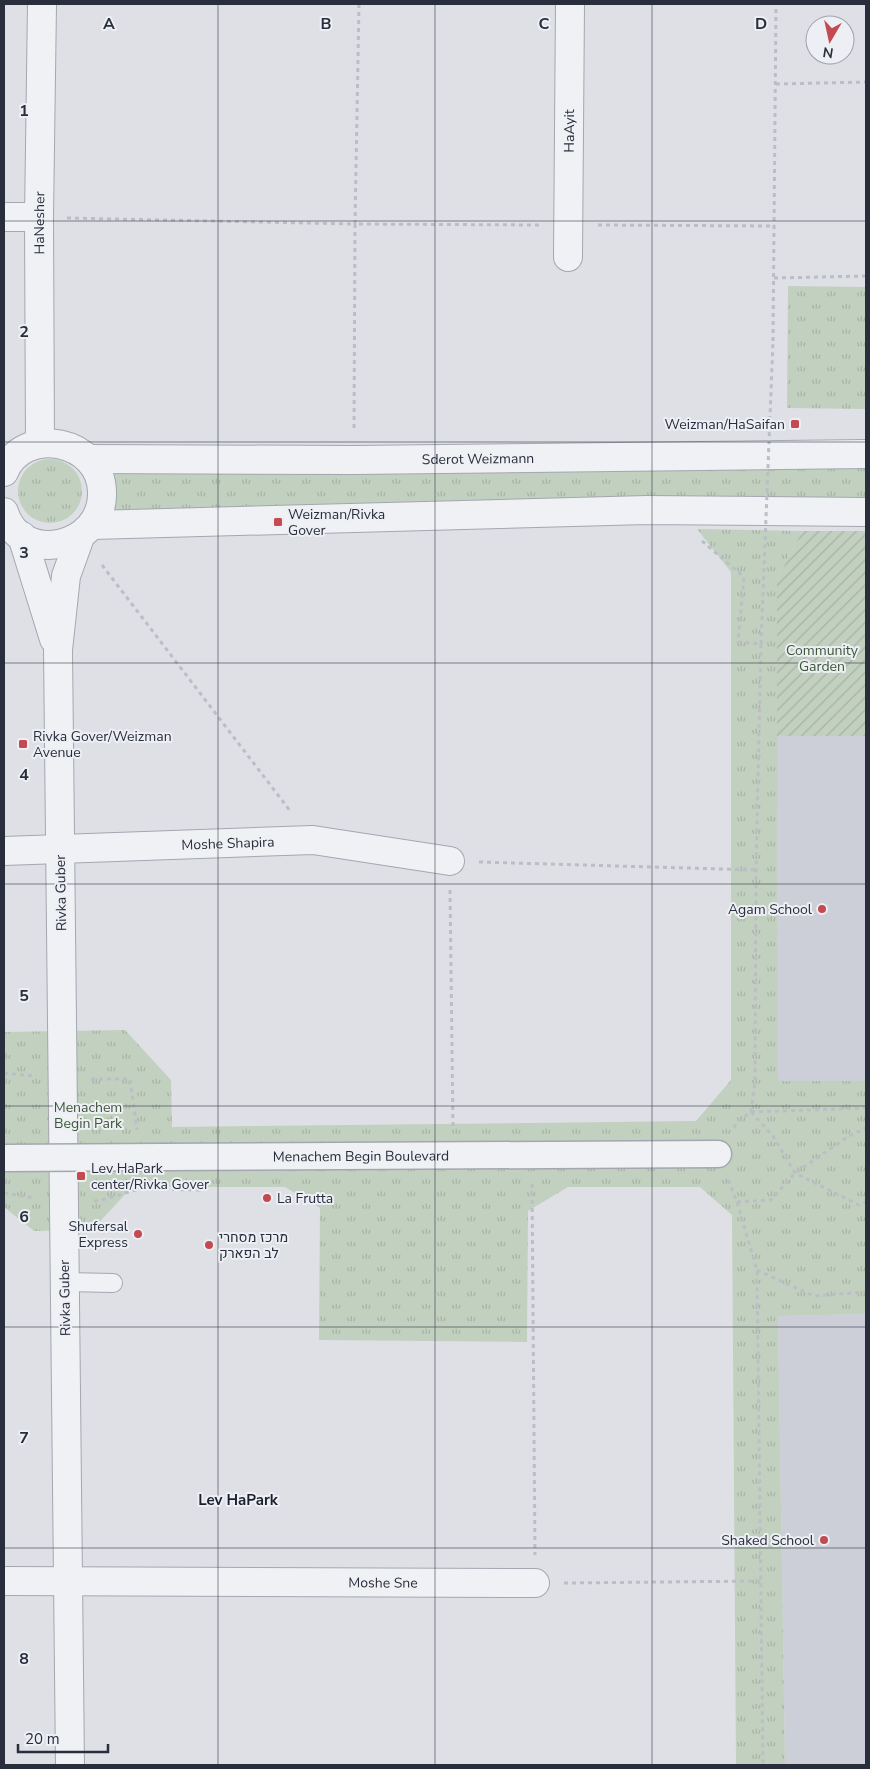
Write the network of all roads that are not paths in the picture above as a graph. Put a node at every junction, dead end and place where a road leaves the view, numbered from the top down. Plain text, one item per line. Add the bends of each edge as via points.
1 (42, 4) edge
2 (570, 4) edge
3 (4, 217) edge
4 (39, 217) junction
5 (568, 257) dead end
6 (23, 448) edge
7 (866, 454) edge
8 (89, 459) junction
9 (4, 472) edge
10 (866, 512) edge
11 (9, 523) edge
12 (86, 531) junction
13 (58, 650) junction
14 (60, 850) junction
15 (4, 851) edge
16 (450, 861) road end
17 (718, 1154) road end
18 (4, 1158) edge
19 (65, 1282) junction
20 (113, 1283) dead end
21 (4, 1580) edge
22 (68, 1580) junction
23 (535, 1583) road end
24 (70, 1765) edge

1 - 4 street, HaNesher
2 - 5 street, HaAyit
3 - 4 street
4 - 6 street, HaNesher
6 - 8 street via 58,443 74,448
6 - 9 street
7 - 8 street, Sderot Weizmann via 354,460
8 - 12 street, Rivka Guber via 98,474 102,491 100,509
10 - 12 street via 647,510
11 - 12 street via 29,541 46,545 63,544
11 - 13 street, Rivka Guber
12 - 13 street, Rivka Guber via 66,576
13 - 14 street, Rivka Guber
14 - 15 street, Moshe Shapira
14 - 16 street, Moshe Shapira via 313,840
14 - 19 street, Rivka Guber
17 - 18 street, Menachem Begin Boulevard, bridge
19 - 20 lane
19 - 22 street, Rivka Guber
21 - 22 street, Moshe Sne
22 - 23 street, Moshe Sne
22 - 24 street, Rivka Guber

